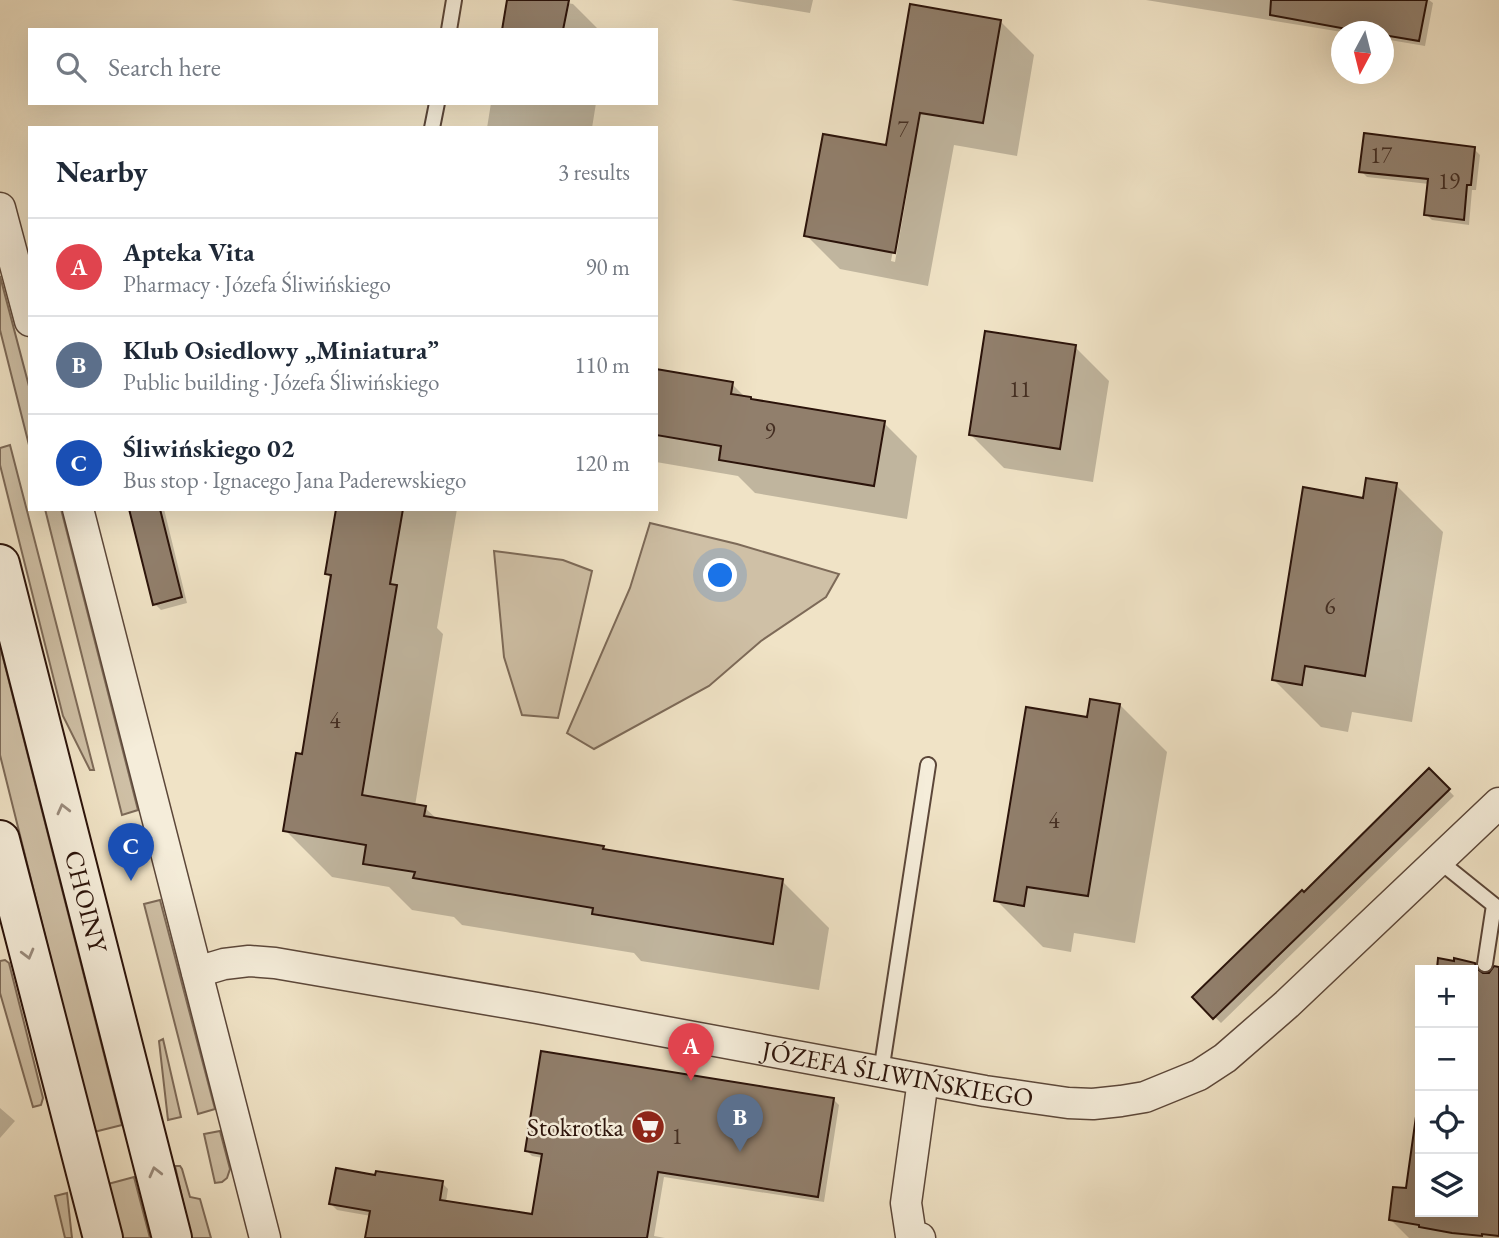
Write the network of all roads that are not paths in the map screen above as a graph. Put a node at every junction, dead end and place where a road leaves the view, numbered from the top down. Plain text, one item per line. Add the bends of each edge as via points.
1 (454, 0) edge
2 (449, 28) edge
3 (436, 105) edge
4 (432, 126) edge
5 (0, 208) edge
6 (28, 308) edge
7 (79, 511) edge
8 (0, 564) edge
9 (928, 765) dead end
10 (1499, 803) edge
11 (0, 840) edge
12 (1438, 860) junction
13 (1485, 964) dead end
14 (197, 972) junction
15 (881, 1072) junction
16 (923, 1080) junction
17 (103, 1238) edge
18 (172, 1238) edge
19 (265, 1238) edge
20 (920, 1238) edge

1 - 2 lane
3 - 4 lane
5 - 6 street
7 - 14 street
18 -> 8 street, CHOINY
9 - 15 lane
10 - 12 street, JÓZEFA ŚLIWIŃSKIEGO
11 -> 17 street
12 - 13 lane via 1494,905
12 - 16 street, JÓZEFA ŚLIWIŃSKIEGO via 1253,1034 1199,1076 1145,1097 1093,1104
14 - 15 street, JÓZEFA ŚLIWIŃSKIEGO via 249,961 275,963
14 - 19 street
15 - 16 street, JÓZEFA ŚLIWIŃSKIEGO
16 - 20 street via 906,1203 911,1236

